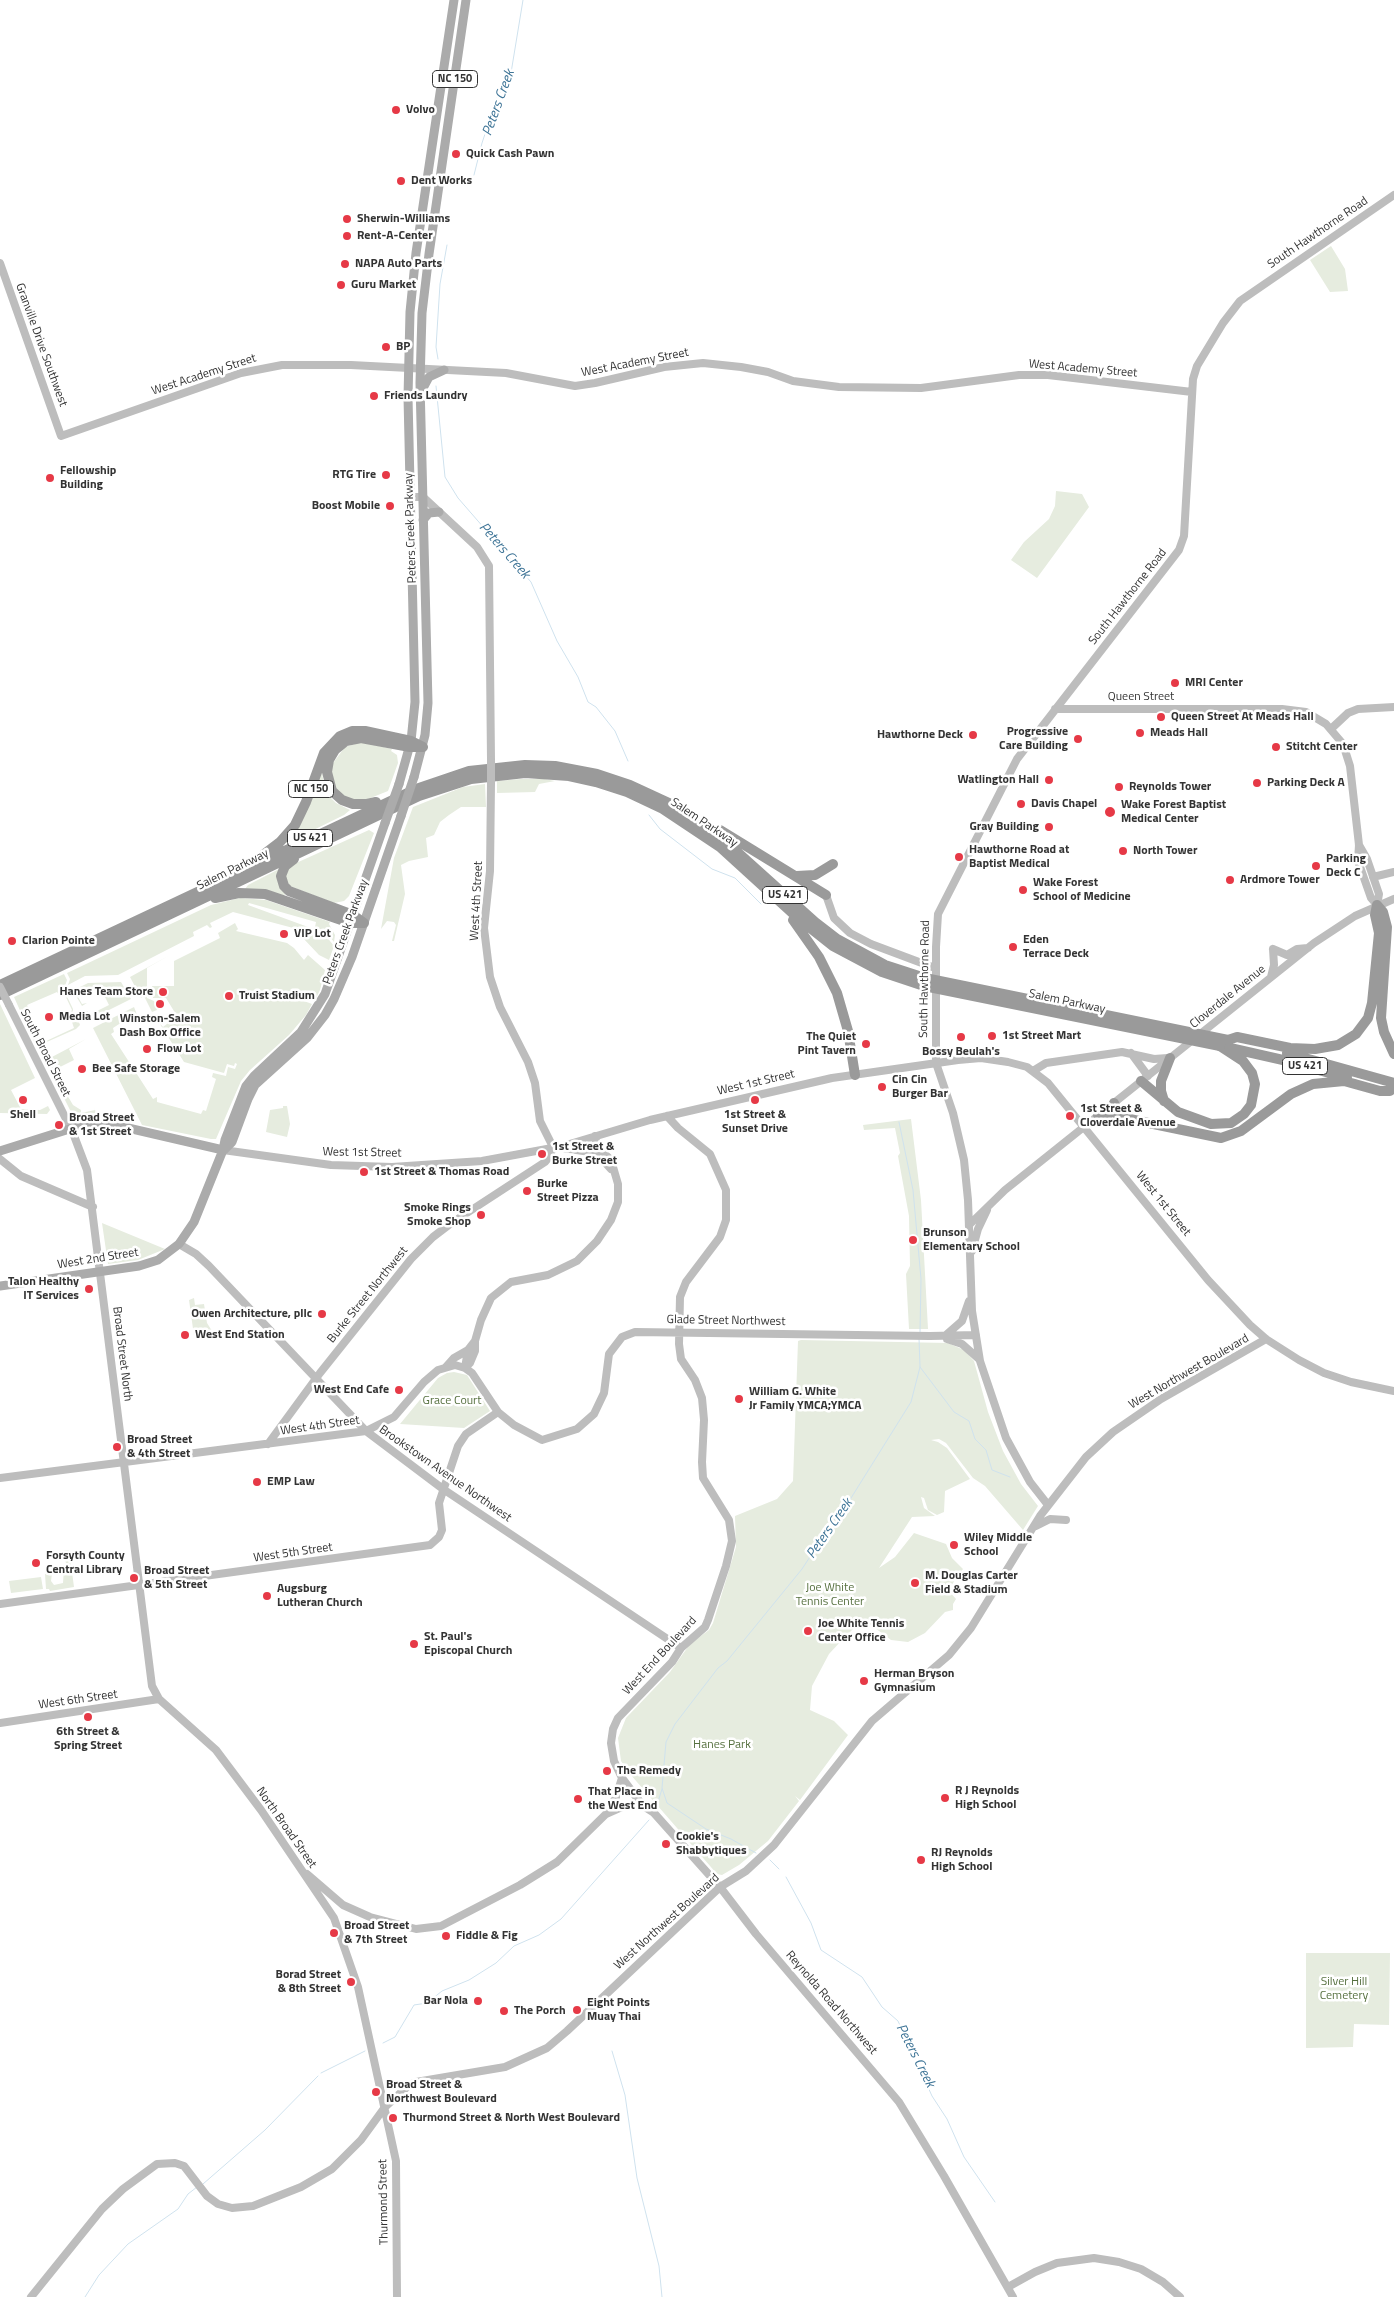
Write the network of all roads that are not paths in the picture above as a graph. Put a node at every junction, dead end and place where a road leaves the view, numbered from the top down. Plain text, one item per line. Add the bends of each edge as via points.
1 (454, 0) edge
2 (466, 0) edge
3 (442, 83) junction
4 (454, 85) junction
5 (431, 157) junction
6 (443, 159) junction
7 (1394, 196) edge
8 (418, 238) junction
9 (431, 240) junction
10 (0, 263) edge
11 (408, 368) junction
12 (420, 368) junction
13 (444, 370) junction
14 (1192, 392) junction
15 (420, 397) junction
16 (61, 436) joint
17 (410, 497) junction
18 (423, 497) junction
19 (439, 512) junction
20 (423, 520) junction
21 (1394, 707) edge
22 (1055, 709) junction
23 (1332, 728) junction
24 (411, 744) junction
25 (423, 747) junction
26 (569, 772) junction
27 (597, 778) junction
28 (400, 795) junction
29 (655, 796) junction
30 (1359, 845) junction
31 (311, 847) junction
32 (832, 864) dead end
33 (1394, 872) edge
34 (793, 875) junction
35 (1373, 877) junction
36 (220, 881) junction
37 (765, 887) junction
38 (826, 895) joint
39 (1394, 899) edge
40 (1377, 905) junction
41 (179, 910) junction
42 (352, 919) junction
43 (364, 923) junction
44 (1308, 948) junction
45 (936, 968) junction
46 (1271, 977) junction
47 (924, 982) junction
48 (0, 986) edge
49 (0, 995) edge
50 (1224, 1043) junction
51 (1131, 1053) junction
52 (1394, 1054) edge
53 (1170, 1058) junction
54 (936, 1063) junction
55 (1033, 1071) junction
56 (855, 1075) junction
57 (1144, 1078) junction
58 (1393, 1088) edge
59 (1164, 1102) junction
60 (1114, 1103) junction
61 (1098, 1115) junction
62 (667, 1116) junction
63 (1123, 1118) junction
64 (1084, 1126) junction
65 (71, 1128) junction
66 (595, 1136) junction
67 (553, 1148) junction
68 (224, 1150) junction
69 (0, 1151) edge
70 (0, 1159) edge
71 (615, 1173) junction
72 (989, 1205) junction
73 (93, 1207) junction
74 (969, 1225) junction
75 (179, 1244) junction
76 (970, 1260) junction
77 (101, 1273) junction
78 (0, 1286) edge
79 (971, 1291) junction
80 (679, 1332) junction
81 (976, 1335) junction
82 (930, 1336) junction
83 (945, 1336) junction
84 (1266, 1339) junction
85 (471, 1351) junction
86 (980, 1361) junction
87 (446, 1367) junction
88 (465, 1368) junction
89 (476, 1378) junction
90 (315, 1380) junction
91 (1394, 1391) edge
92 (498, 1412) junction
93 (354, 1418) junction
94 (366, 1432) junction
95 (348, 1434) junction
96 (268, 1444) junction
97 (124, 1463) junction
98 (0, 1478) edge
99 (443, 1489) junction
100 (1048, 1505) junction
101 (1066, 1520) dead end
102 (1034, 1527) junction
103 (140, 1585) junction
104 (0, 1604) edge
105 (682, 1648) junction
106 (159, 1699) junction
107 (0, 1723) edge
108 (622, 1778) junction
109 (643, 1806) junction
110 (606, 1814) junction
111 (303, 1871) junction
112 (720, 1887) junction
113 (385, 2107) junction
114 (1008, 2288) junction
115 (31, 2297) edge
116 (397, 2297) edge
117 (1013, 2297) edge
118 (1180, 2297) edge

1 - 3 main road, Peters Creek Parkway / NC 150
2 - 4 main road, Peters Creek Parkway / NC 150
3 - 4 main road
3 - 5 main road, Peters Creek Parkway / NC 150
4 - 6 main road, Peters Creek Parkway / NC 150
5 - 6 main road
5 - 8 main road, Peters Creek Parkway / NC 150
6 - 9 main road, Peters Creek Parkway / NC 150
7 - 14 street, South Hawthorne Road via 1240,300 1197,366
8 - 9 main road
8 - 11 main road, Peters Creek Parkway / NC 150
9 - 12 main road, Peters Creek Parkway / NC 150
10 - 16 street, Granville Drive Southwest
11 - 12 street, West Academy Street
11 - 16 street, West Academy Street via 292,365 258,368
11 - 17 main road, Peters Creek Parkway / NC 150
12 - 13 street, West Academy Street
12 - 15 main road, Peters Creek Parkway / NC 150
13 - 14 street, West Academy Street via 514,374 575,386 664,367 703,363 741,367 793,381 839,387 921,388 1019,375 1048,375
13 - 15 main road via 426,381
14 - 22 street, South Hawthorne Road via 1184,536 1179,550
15 - 18 main road, Peters Creek Parkway / NC 150
17 - 18 street
17 - 24 main road, Peters Creek Parkway / NC 150 via 416,702
18 - 19 street
18 - 20 main road, Peters Creek Parkway / NC 150
19 - 20 main road via 429,513
19 - 67 street, West 4th Street, bridge via 481,552 489,572 490,874 484,928 490,976 500,1008 528,1062 541,1122
20 - 25 main road, Peters Creek Parkway / NC 150 via 428,703
21 - 23 street via 1358,709 1348,713
22 - 23 street, Queen Street via 1282,709 1306,712
22 - 45 street, South Hawthorne Road via 1011,769 943,902 936,921
23 - 30 street via 1344,744 1350,766
24 - 25 highway
24 - 28 highway via 354,738 337,747 328,764 330,788 346,801 367,804
24 - 36 highway, NC 150 via 361,731 336,739 324,753 303,810 290,831 266,854 224,875
24 - 42 main road, Peters Creek Parkway, bridge
25 - 43 main road, Peters Creek Parkway / NC 150, bridge
26 - 27 highway, Salem Parkway / US 421
26 - 28 highway, Salem Parkway / US 421 via 526,765 483,769 442,778
26 - 31 highway, Salem Parkway / US 421 via 512,773 458,782 412,798
27 - 29 highway, Salem Parkway / US 421 via 630,785
27 - 37 highway, Salem Parkway / US 421 via 687,823
28 - 36 highway, Salem Parkway / US 421
29 - 34 highway via 668,798
29 - 47 highway, Salem Parkway / US 421 via 725,841 837,939
30 - 35 street
30 - 40 street via 1358,862 1371,898
31 - 41 highway, Salem Parkway / US 421
31 - 42 highway via 285,866 281,876 284,886 296,896
32 - 34 highway via 815,875
33 - 35 street
34 - 38 highway
35 - 40 street via 1379,894
36 - 48 highway, Salem Parkway / US 421
37 - 47 highway, Salem Parkway / US 421 via 838,949 882,972
37 - 56 highway via 769,896 804,934 826,968 845,1018
38 - 45 street via 834,918 850,933
39 - 40 street, Cloverdale Avenue
40 - 44 street, Cloverdale Avenue via 1346,921
40 - 50 highway via 1378,939 1372,1003 1368,1018 1356,1034 1338,1045 1315,1049 1290,1048 1237,1037
40 - 52 highway via 1383,912 1387,927 1381,1018
41 - 42 highway via 188,910 227,894 258,893
41 - 49 highway, Salem Parkway / US 421
42 - 43 highway
42 - 68 main road, Peters Creek Parkway via 317,1010 295,1039 249,1081 228,1131
43 - 68 main road, Peters Creek Parkway via 338,991 325,1015 301,1044 255,1085 232,1142
44 - 46 street, Cloverdale Avenue
44 - 46 street via 1297,949 1287,955 1273,950
45 - 54 street, South Hawthorne Road
46 - 53 street, Cloverdale Avenue
47 - 50 highway, Salem Parkway / US 421, bridge
48 - 65 street, South Broad Street, bridge
50 - 58 highway, Salem Parkway / US 421 via 1294,1054
50 - 59 highway via 1252,1073 1254,1095 1244,1114 1230,1123 1216,1125 1178,1112
51 - 53 street via 1154,1059
51 - 55 street via 1046,1063
51 - 57 street
53 - 57 street, Cloverdale Avenue
53 - 59 highway via 1161,1081
54 - 55 street, West 1st Street via 993,1059
54 - 56 street, West 1st Street
54 - 74 street, South Hawthorne Road via 961,1145
55 - 64 street, West 1st Street
56 - 62 street, West 1st Street
57 - 59 highway
57 - 60 street, Cloverdale Avenue
58 - 63 highway via 1380,1091 1344,1081 1313,1084 1291,1094 1242,1131 1222,1138
60 - 61 street, Cloverdale Avenue
60 - 63 highway
61 - 63 highway
61 - 64 street, Cloverdale Avenue
62 - 66 street, West 1st Street
62 - 80 street, West End Boulevard via 710,1154 721,1177 727,1204 720,1237 686,1282 680,1297
64 - 72 street, Cloverdale Avenue
64 - 84 street, West 1st Street via 1208,1280
65 - 68 main road, West 1st Street via 88,1124 111,1126
65 - 69 main road, West 1st Street
65 - 73 street, Broad Street North via 87,1170
66 - 67 street, West 1st Street
66 - 71 street via 597,1147 611,1160
67 - 68 street, West 1st Street via 482,1161 392,1167 322,1165
67 - 71 street via 590,1152
67 - 90 street, Burke Street Northwest via 545,1162 450,1224 420,1248
68 - 75 main road, West 2nd Street via 194,1222
70 - 73 street via 21,1176
71 - 85 street via 618,1202 611,1220 591,1248 566,1268 505,1286 486,1306
72 - 74 street, Cloverdale Avenue
72 - 76 street via 978,1229
73 - 77 street, Broad Street North
74 - 76 street, South Hawthorne Road
75 - 77 main road, West 2nd Street via 152,1262
75 - 90 street, Brookstown Avenue Northwest via 209,1266
76 - 79 street, South Hawthorne Road
77 - 78 main road, West 2nd Street
77 - 97 street, Broad Street North
79 - 81 street
79 - 83 street via 962,1321
80 - 82 street, Glade Street Northwest
80 - 92 street, Glade Street Northwest via 635,1332 622,1337 609,1354 604,1393 594,1414 577,1429 542,1440
80 - 105 street, West End Boulevard via 681,1359 702,1398 704,1478 729,1520 732,1541 708,1620 704,1628
81 - 83 street, Glade Street Northwest
81 - 86 street
82 - 83 street, Glade Street Northwest
82 - 86 street via 962,1344
84 - 91 street, West 1st Street via 1324,1373
84 - 100 street, West Northwest Boulevard via 1161,1399 1113,1432 1086,1457
85 - 87 street, West 4th Street via 454,1358
85 - 88 street
85 - 89 street
86 - 100 street via 1006,1438 1030,1482
87 - 88 street
87 - 94 street, West 4th Street via 430,1376 394,1417
88 - 89 street
89 - 92 street
90 - 93 street, Brookstown Avenue Northwest
90 - 96 street, Burke Street Northwest
92 - 99 street, West 5th Street via 466,1434 458,1446
93 - 94 street, Brookstown Avenue Northwest
93 - 95 street
94 - 95 street, West 4th Street
94 - 99 street, Brookstown Avenue Northwest
95 - 96 street, West 4th Street
96 - 97 street, West 4th Street
97 - 98 street, West 4th Street
97 - 103 street, Broad Street North
99 - 103 street, West 5th Street via 439,1503 442,1530 435,1542 423,1546
99 - 105 street, Brookstown Avenue Northwest
100 - 102 street, West Northwest Boulevard
101 - 102 street via 1050,1519
102 - 112 street, West Northwest Boulevard via 954,1650 872,1721 774,1845 746,1870
103 - 104 street, West 5th Street
103 - 106 street, North Broad Street via 152,1686
105 - 108 street, West End Boulevard via 618,1718 611,1743 614,1761
106 - 107 street, West 6th Street
106 - 111 street, North Broad Street via 216,1750
108 - 109 street, West End Boulevard
108 - 110 street
109 - 110 street via 624,1806
109 - 112 street, Reynolda Road Northwest via 654,1813
110 - 111 street via 544,1872 451,1921 429,1928 388,1922 343,1905
111 - 113 street, North Broad Street via 334,1918 352,1968
112 - 113 street, West Northwest Boulevard via 567,2032 546,2048 498,2069 416,2082
112 - 114 street, Reynolda Road Northwest via 899,2102
113 - 115 street, West Northwest Boulevard via 340,2162 301,2187 243,2208 218,2204 201,2189 184,2166 158,2164 102,2209
113 - 116 street, Thurmond Street via 396,2170
114 - 117 street, Reynolda Road Northwest
114 - 118 street via 1057,2263 1094,2258 1141,2269

